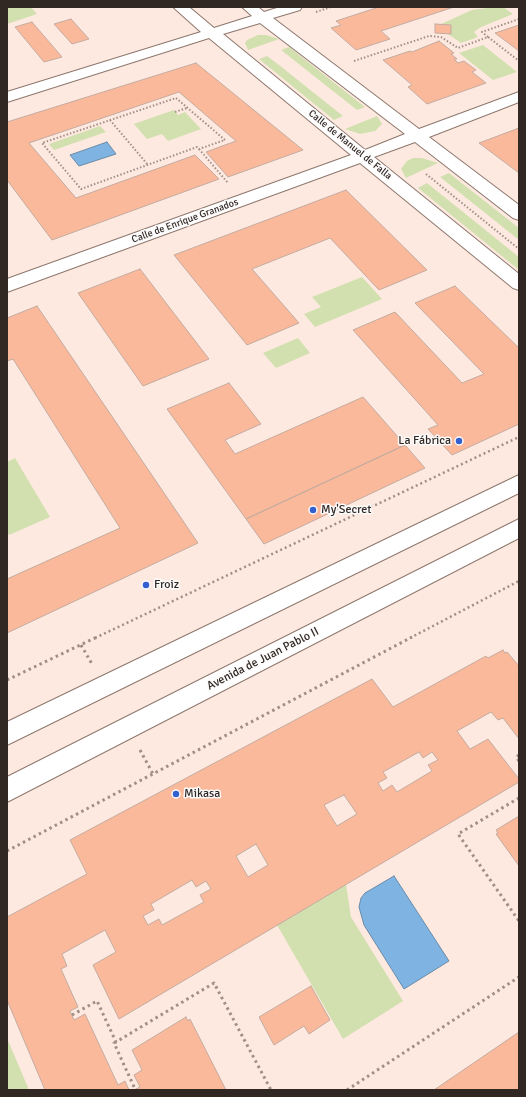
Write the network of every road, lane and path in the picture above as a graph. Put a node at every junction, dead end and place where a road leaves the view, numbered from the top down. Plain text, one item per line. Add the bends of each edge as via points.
1 (180, 7) edge
2 (249, 7) edge
3 (295, 7) edge
4 (262, 17) junction
5 (519, 19) edge
6 (212, 33) junction
7 (488, 37) junction
8 (519, 61) edge
9 (351, 62) dead end
10 (7, 97) edge
11 (519, 97) edge
12 (187, 108) junction
13 (175, 112) dead end
14 (110, 120) junction
15 (415, 135) junction
16 (198, 149) junction
17 (363, 156) junction
18 (148, 165) junction
19 (426, 174) dead end
20 (228, 184) dead end
21 (519, 214) edge
22 (519, 249) edge
23 (519, 284) edge
24 (7, 286) edge
25 (519, 437) edge
26 (519, 483) edge
27 (519, 528) edge
28 (519, 581) edge
29 (7, 680) edge
30 (7, 734) edge
31 (519, 755) edge
32 (519, 761) edge
33 (7, 790) edge
34 (519, 798) edge
35 (7, 852) edge
36 (519, 921) edge
37 (519, 976) edge
38 (72, 1015) dead end
39 (116, 1042) junction
40 (135, 1089) edge
41 (271, 1090) edge
42 (347, 1090) edge

1 - 6 street, Calle de Manuel de Falla
2 - 4 street
3 - 4 street
4 - 6 street
4 - 15 street
5 - 7 path via 482,32
6 - 10 street
6 - 17 street, Calle de Manuel de Falla
7 - 8 path
7 - 9 path via 458,48 442,36 429,36
11 - 15 street, Calle de Enrique Granados
12 - 13 path
12 - 14 path via 176,98
12 - 16 path via 225,140
14 - 18 path
14 - 18 path via 42,143 81,189
15 - 17 street, Calle de Enrique Granados
15 - 21 street
16 - 18 path
16 - 20 path
17 - 23 street, Calle de Manuel de Falla
17 - 24 street, Calle de Enrique Granados
19 - 22 path
25 - 29 path
26 - 30 street
27 - 33 street, Avenida de Juan Pablo II
28 - 35 path
31 - 32 path via 516,757
34 - 36 path via 458,834
37 - 42 path
38 - 39 path via 97,1001
39 - 40 path via 114,1043
39 - 41 path via 214,983

